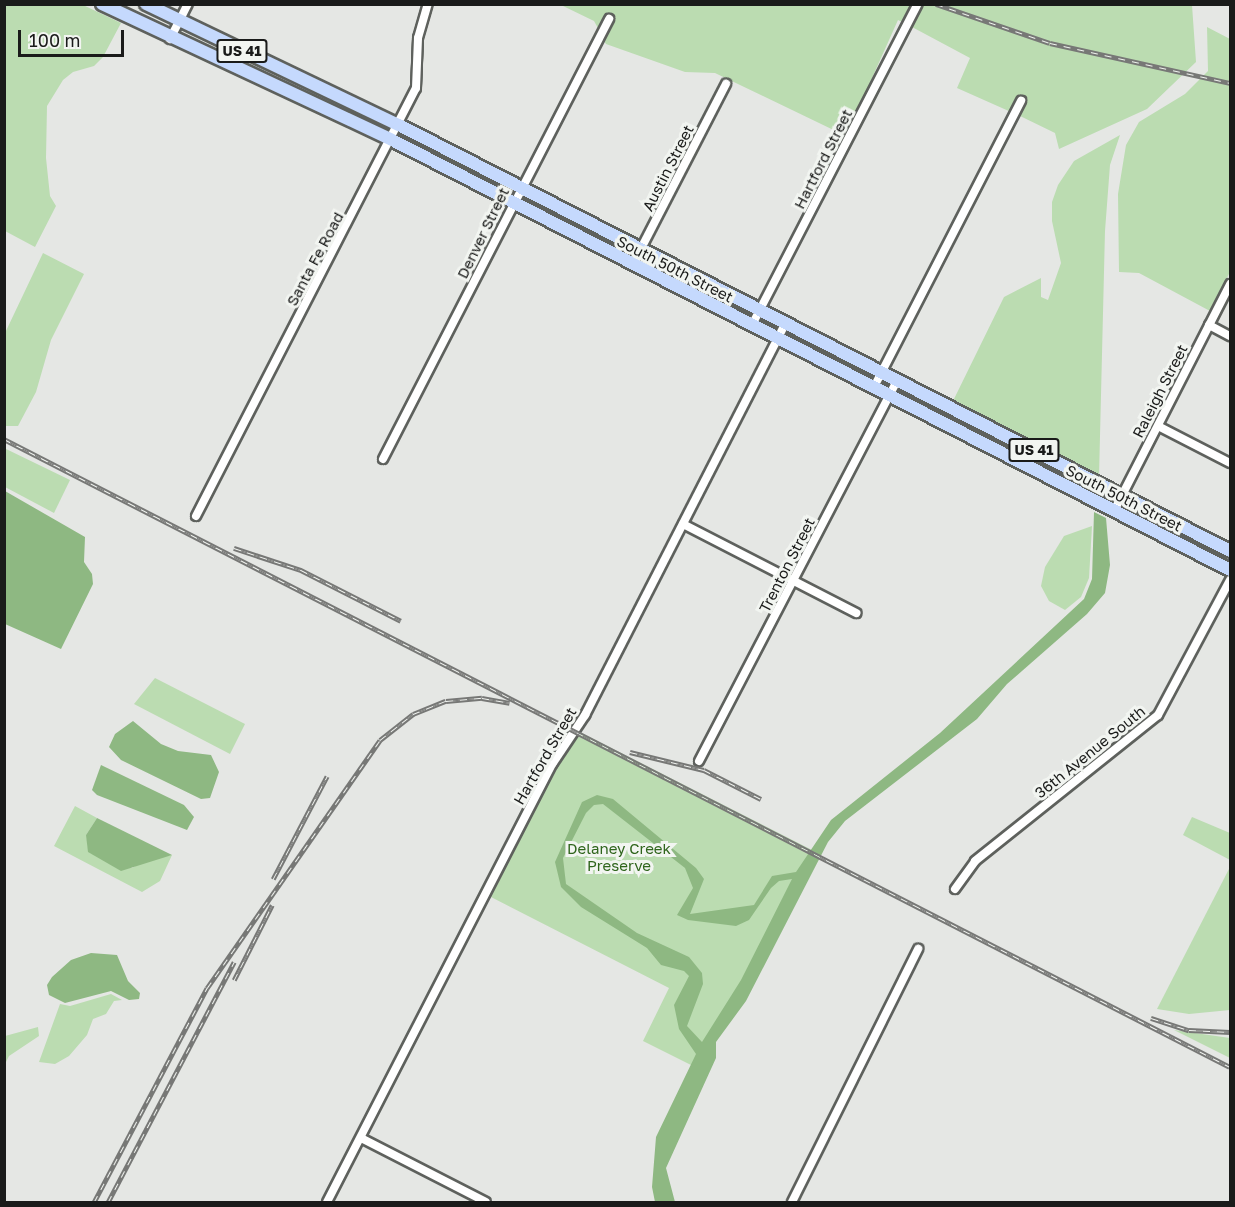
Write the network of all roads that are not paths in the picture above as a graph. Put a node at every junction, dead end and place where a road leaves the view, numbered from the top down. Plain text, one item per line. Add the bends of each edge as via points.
1 (102, 4) edge
2 (146, 4) edge
3 (188, 4) edge
4 (428, 4) edge
5 (918, 4) edge
6 (609, 19) dead end
7 (179, 21) junction
8 (170, 39) junction
9 (726, 84) dead end
10 (1021, 101) dead end
11 (399, 125) junction
12 (392, 140) junction
13 (520, 186) junction
14 (514, 203) junction
15 (641, 249) junction
16 (633, 264) junction
17 (1230, 284) edge
18 (760, 310) junction
19 (786, 323) junction
20 (752, 325) junction
21 (1209, 325) junction
22 (1230, 336) edge
23 (778, 338) junction
24 (881, 372) junction
25 (897, 380) junction
26 (874, 387) junction
27 (889, 395) junction
28 (1158, 426) junction
29 (1002, 434) junction
30 (994, 449) junction
31 (384, 459) dead end
32 (1230, 463) edge
33 (1122, 496) junction
34 (1114, 510) junction
35 (196, 516) dead end
36 (683, 524) junction
37 (1230, 551) edge
38 (1230, 570) edge
39 (795, 580) junction
40 (1230, 580) edge
41 (856, 613) dead end
42 (699, 761) dead end
43 (955, 890) dead end
44 (918, 950) dead end
45 (361, 1137) junction
46 (327, 1203) edge
47 (486, 1203) edge
48 (792, 1203) edge

1 - 8 main road, South 50th Street / US 41
2 - 7 main road, South 50th Street / US 41
3 - 7 street
4 - 11 street, Santa Fe Road via 418,38 416,88
5 - 18 street, Hartford Street
6 - 13 street, Denver Street
7 - 8 street
7 - 11 main road, South 50th Street / US 41
8 - 12 main road, South 50th Street / US 41
9 - 15 street, Austin Street
10 - 24 street
11 - 12 street, Santa Fe Road
11 - 13 main road, South 50th Street / US 41
12 - 14 main road, South 50th Street / US 41
12 - 35 street, Santa Fe Road
13 - 14 street, Denver Street
13 - 15 main road, South 50th Street / US 41
14 - 16 main road, South 50th Street / US 41
14 - 31 street, Denver Street
15 - 16 street, Austin Street
15 - 18 main road, South 50th Street / US 41
16 - 20 main road, South 50th Street / US 41
17 - 21 street, Raleigh Street
18 - 19 main road, South 50th Street / US 41
18 - 20 street, Hartford Street
19 - 23 street, Hartford Street
19 - 24 main road, South 50th Street / US 41
20 - 23 main road, South 50th Street / US 41
21 - 22 street
21 - 28 street, Raleigh Street
23 - 26 main road, South 50th Street / US 41
23 - 36 street, Hartford Street
24 - 25 main road, South 50th Street / US 41
24 - 26 street
25 - 27 street, Trenton Street
25 - 29 main road, South 50th Street / US 41
26 - 27 main road, South 50th Street / US 41
27 - 30 main road, South 50th Street / US 41
27 - 39 street, Trenton Street
28 - 32 street
28 - 33 street, Raleigh Street
29 - 30 street
29 - 33 main road, South 50th Street / US 41
30 - 34 main road, South 50th Street / US 41
33 - 34 street, Raleigh Street
33 - 37 main road, South 50th Street / US 41
34 - 38 main road, South 50th Street / US 41
36 - 39 street
36 - 45 street, Hartford Street via 585,715 553,762
39 - 41 street
39 - 42 street, Trenton Street
40 - 43 street, 36th Avenue South via 1158,715 975,861
44 - 48 street
45 - 46 street, Hartford Street
45 - 47 street

